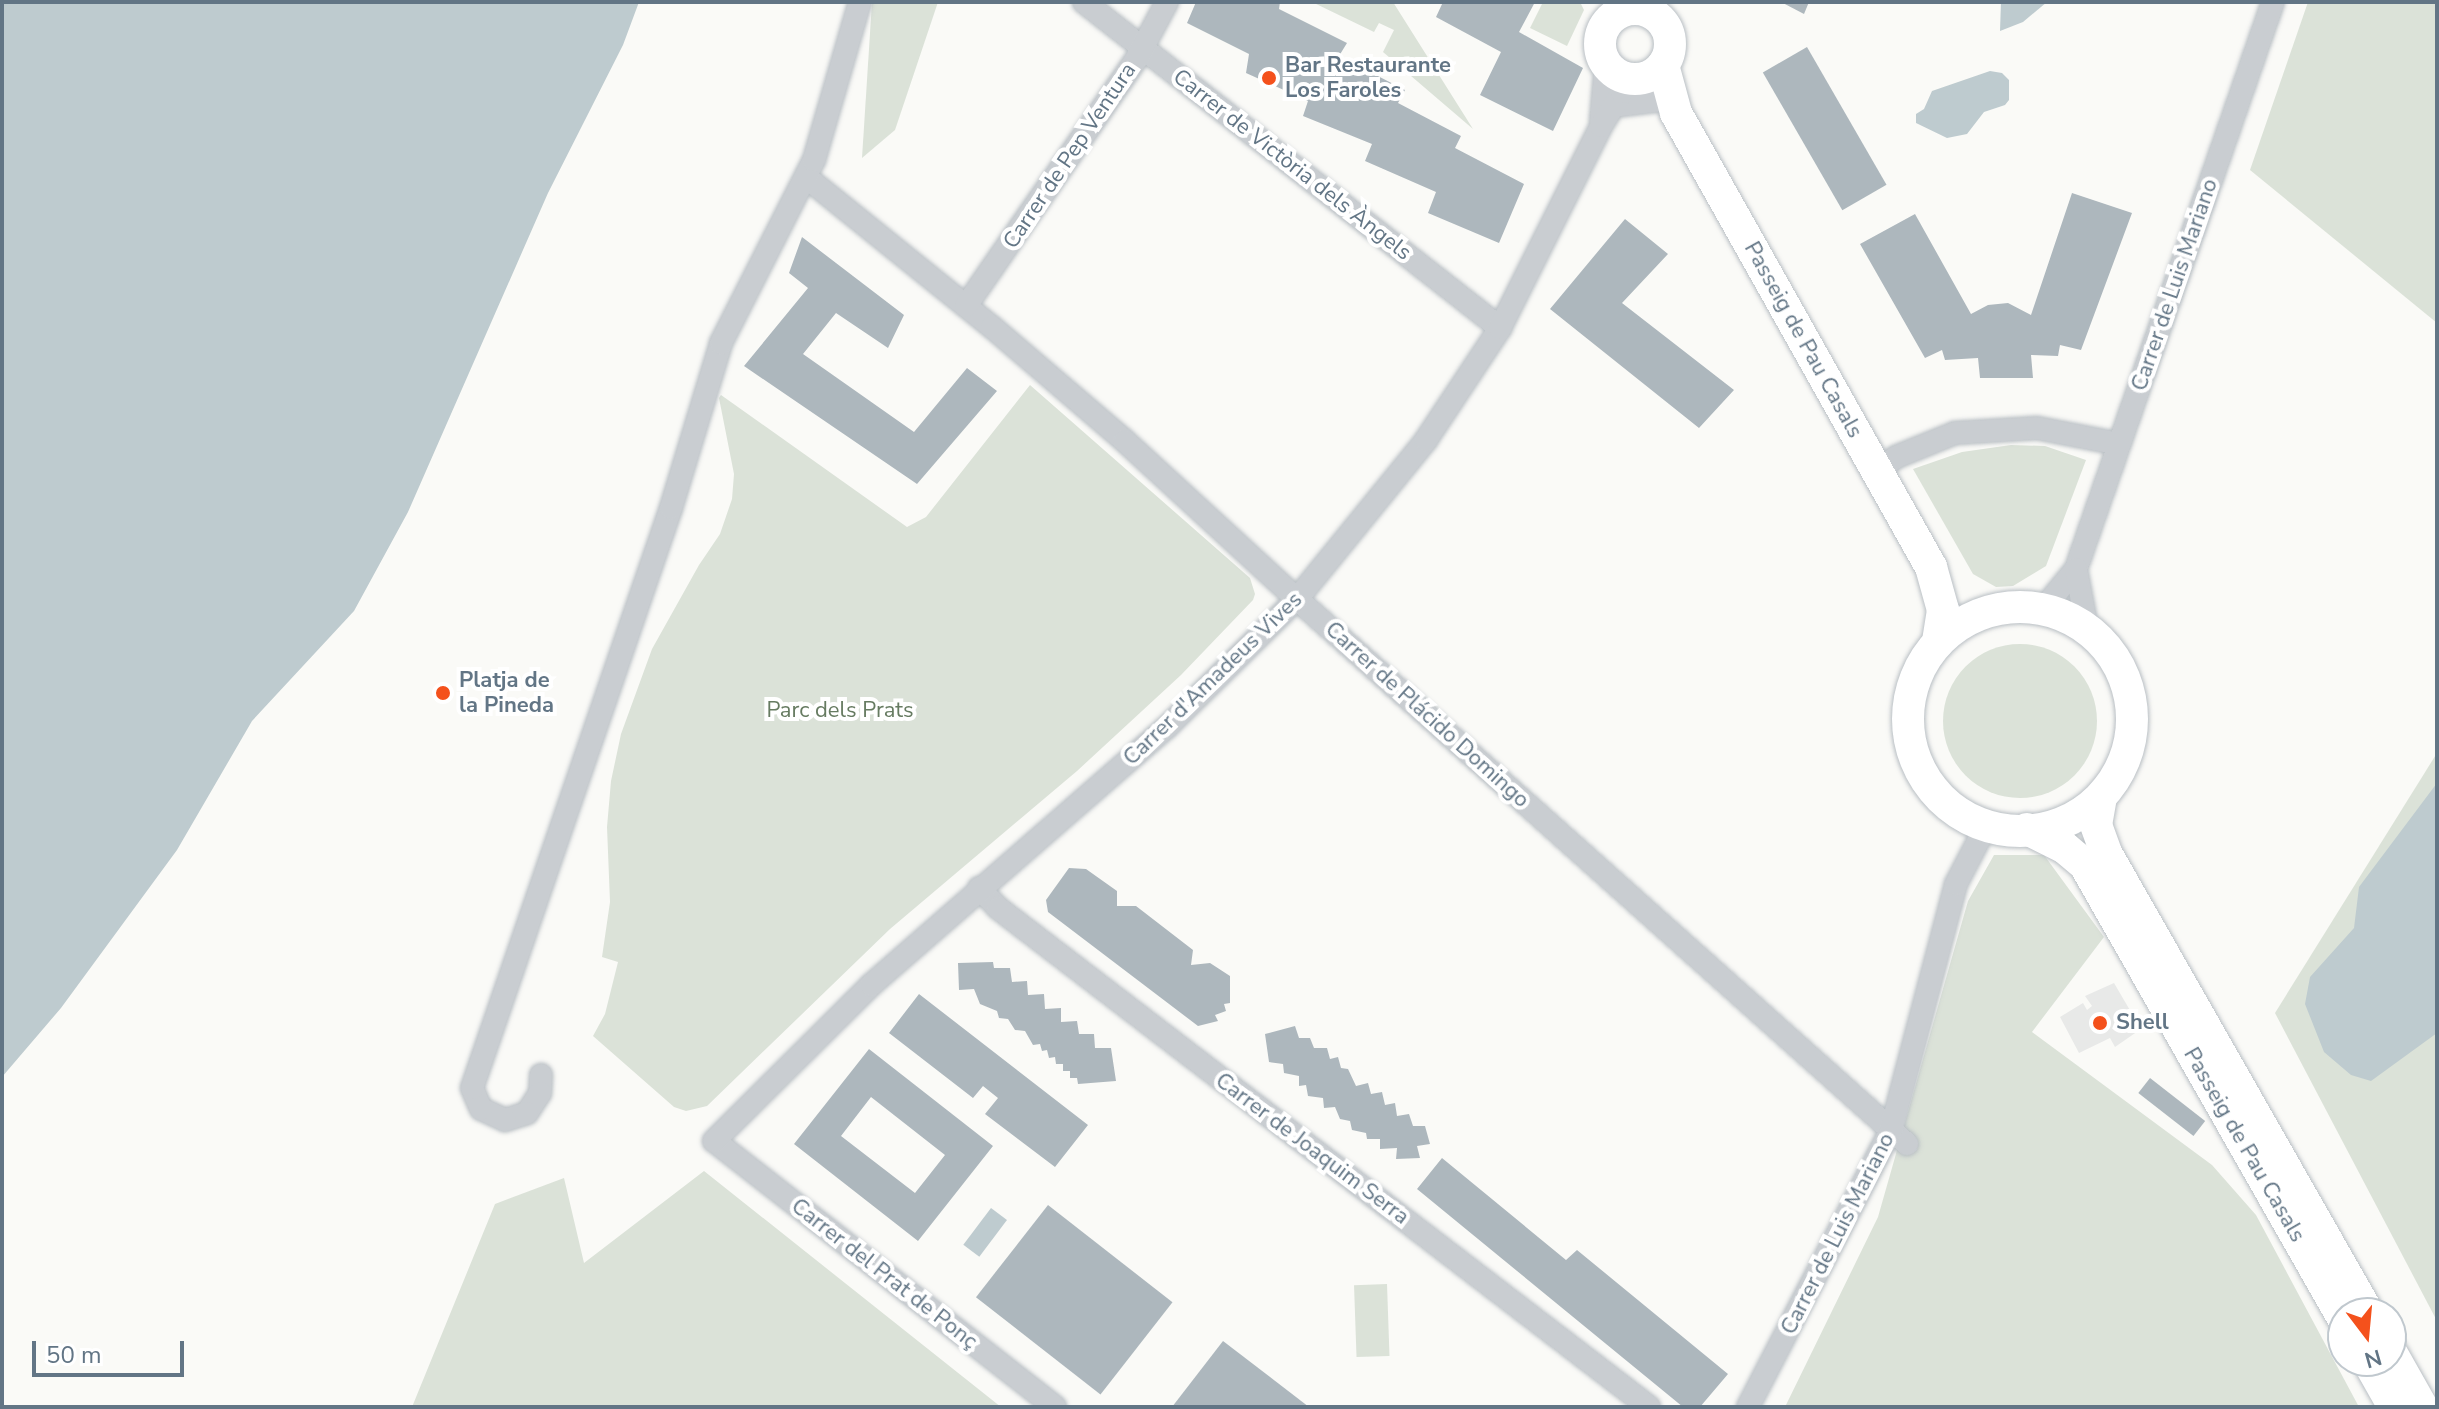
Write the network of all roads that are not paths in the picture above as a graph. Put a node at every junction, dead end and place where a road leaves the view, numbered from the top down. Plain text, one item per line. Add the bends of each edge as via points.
1 (860, 2) edge
2 (1084, 2) edge
3 (1167, 2) edge
4 (2273, 2) edge
5 (1633, 10) edge
6 (1143, 49) junction
7 (1663, 65) junction
8 (1618, 82) junction
9 (1669, 106) junction
10 (1601, 126) junction
11 (806, 177) junction
12 (966, 306) junction
13 (1500, 328) junction
14 (2119, 444) junction
15 (1877, 471) junction
16 (1931, 567) junction
17 (2076, 569) junction
18 (1297, 599) junction
19 (2043, 609) junction
20 (1990, 612) junction
21 (2087, 628) junction
22 (1938, 643) junction
23 (2101, 797) junction
24 (1985, 828) junction
25 (2027, 829) junction
26 (979, 888) junction
27 (541, 1075) dead end
28 (1899, 1137) junction
29 (714, 1141) joint
30 (2331, 1297) edge
31 (2359, 1297) edge
32 (2377, 1377) edge
33 (2405, 1377) edge
34 (1055, 1407) edge
35 (1649, 1407) edge
36 (1748, 1407) edge
37 (2394, 1407) edge
38 (2422, 1407) edge

1 - 11 street
2 - 6 street, Carrer de Victòria dels Àngels
3 - 6 street, Carrer de Pep Ventura
4 - 14 street, Carrer de Luis Mariano
5 - 7 street via 1669,43
5 - 8 street via 1600,46
6 - 12 street, Carrer de Pep Ventura
6 - 13 street, Carrer de Victòria dels Àngels
7 - 8 street via 1648,76
7 - 9 street, Passeig de Pau Casals
8 - 9 street, Passeig de Pau Casals
8 - 10 street, Carrer d'Amadeus Vives
8 - 10 street, Carrer d'Amadeus Vives
9 - 15 street, Passeig de Pau Casals
10 - 13 street, Carrer d'Amadeus Vives
11 - 12 street, Carrer de Plácido Domingo
11 - 27 street via 721,343 671,508 472,1088 481,1109 505,1120 527,1113 540,1093
12 - 18 street, Carrer de Plácido Domingo via 1125,441
13 - 18 street, Carrer d'Amadeus Vives via 1426,440
14 - 15 street via 2037,428 1955,433
14 - 17 street, Carrer de Luis Mariano
15 - 16 street, Passeig de Pau Casals
16 - 20 street, Passeig de Pau Casals via 1957,592
16 - 22 street, Passeig de Pau Casals via 1943,610
17 - 19 street, Carrer de Luis Mariano
17 - 21 street, Carrer de Luis Mariano
18 - 26 street, Carrer d'Amadeus Vives via 1167,727
18 - 28 street, Carrer de Plácido Domingo
19 - 20 street
19 - 21 street
20 - 22 street
21 - 23 street via 2114,655 2130,690 2133,728 2123,765
22 - 24 street via 1912,693 1912,750 1938,797
23 - 25 street via 2054,825
23 - 31 street, Passeig de Pau Casals via 2096,825 2106,853
24 - 25 street
24 - 28 street, Carrer de Luis Mariano via 1956,884
25 - 30 street, Passeig de Pau Casals via 2085,865
26 - 29 street, Carrer d'Amadeus Vives via 871,985
26 - 35 street, Carrer de Joaquim Serra via 998,908
28 - 36 street, Carrer de Luis Mariano
29 - 34 street, Carrer del Prat de Ponç
32 - 37 street
33 - 38 street

